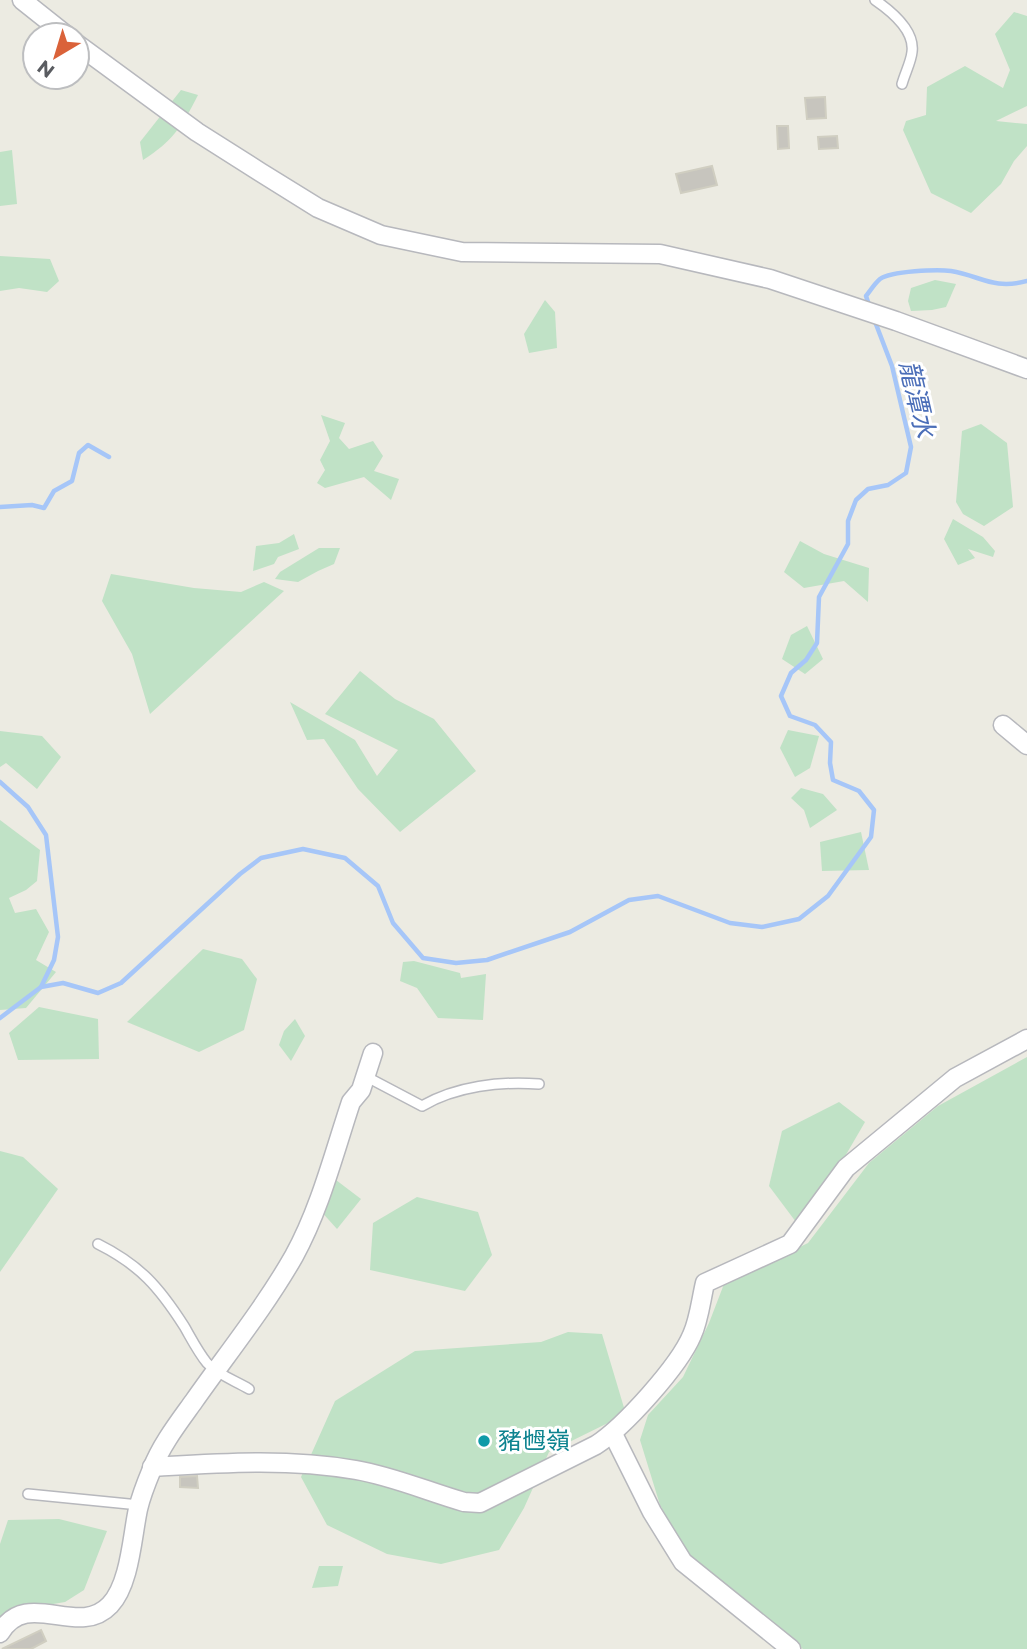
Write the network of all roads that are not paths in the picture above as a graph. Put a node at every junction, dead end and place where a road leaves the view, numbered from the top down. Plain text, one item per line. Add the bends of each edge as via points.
1 (22, 0) edge
2 (875, 0) edge
3 (48, 21) edge
4 (91, 54) edge
5 (902, 84) dead end
6 (1027, 369) edge
7 (1003, 725) dead end
8 (1027, 745) edge
9 (1027, 1039) edge
10 (373, 1053) dead end
11 (365, 1076) junction
12 (539, 1084) dead end
13 (98, 1244) dead end
14 (216, 1370) junction
15 (249, 1389) dead end
16 (613, 1434) junction
17 (152, 1467) junction
18 (28, 1494) dead end
19 (139, 1505) junction
20 (0, 1633) edge
21 (791, 1649) edge

1 - 3 street
2 - 5 lane via 910,36 912,56
4 - 6 street via 218,146 318,208 381,235 461,252 660,254 770,279
7 - 8 street
9 - 16 street via 955,1078 846,1168 790,1244 705,1283 693,1333 681,1357
10 - 11 street
11 - 12 lane via 422,1106 439,1096 509,1082
11 - 14 street via 351,1101 294,1255
13 - 14 lane via 150,1279
14 - 15 lane
14 - 17 street
16 - 17 street via 480,1503 358,1470 286,1462
16 - 21 street via 683,1562
17 - 19 street
18 - 19 lane
19 - 20 street via 122,1587 109,1606 90,1616 72,1618 33,1612 18,1615

